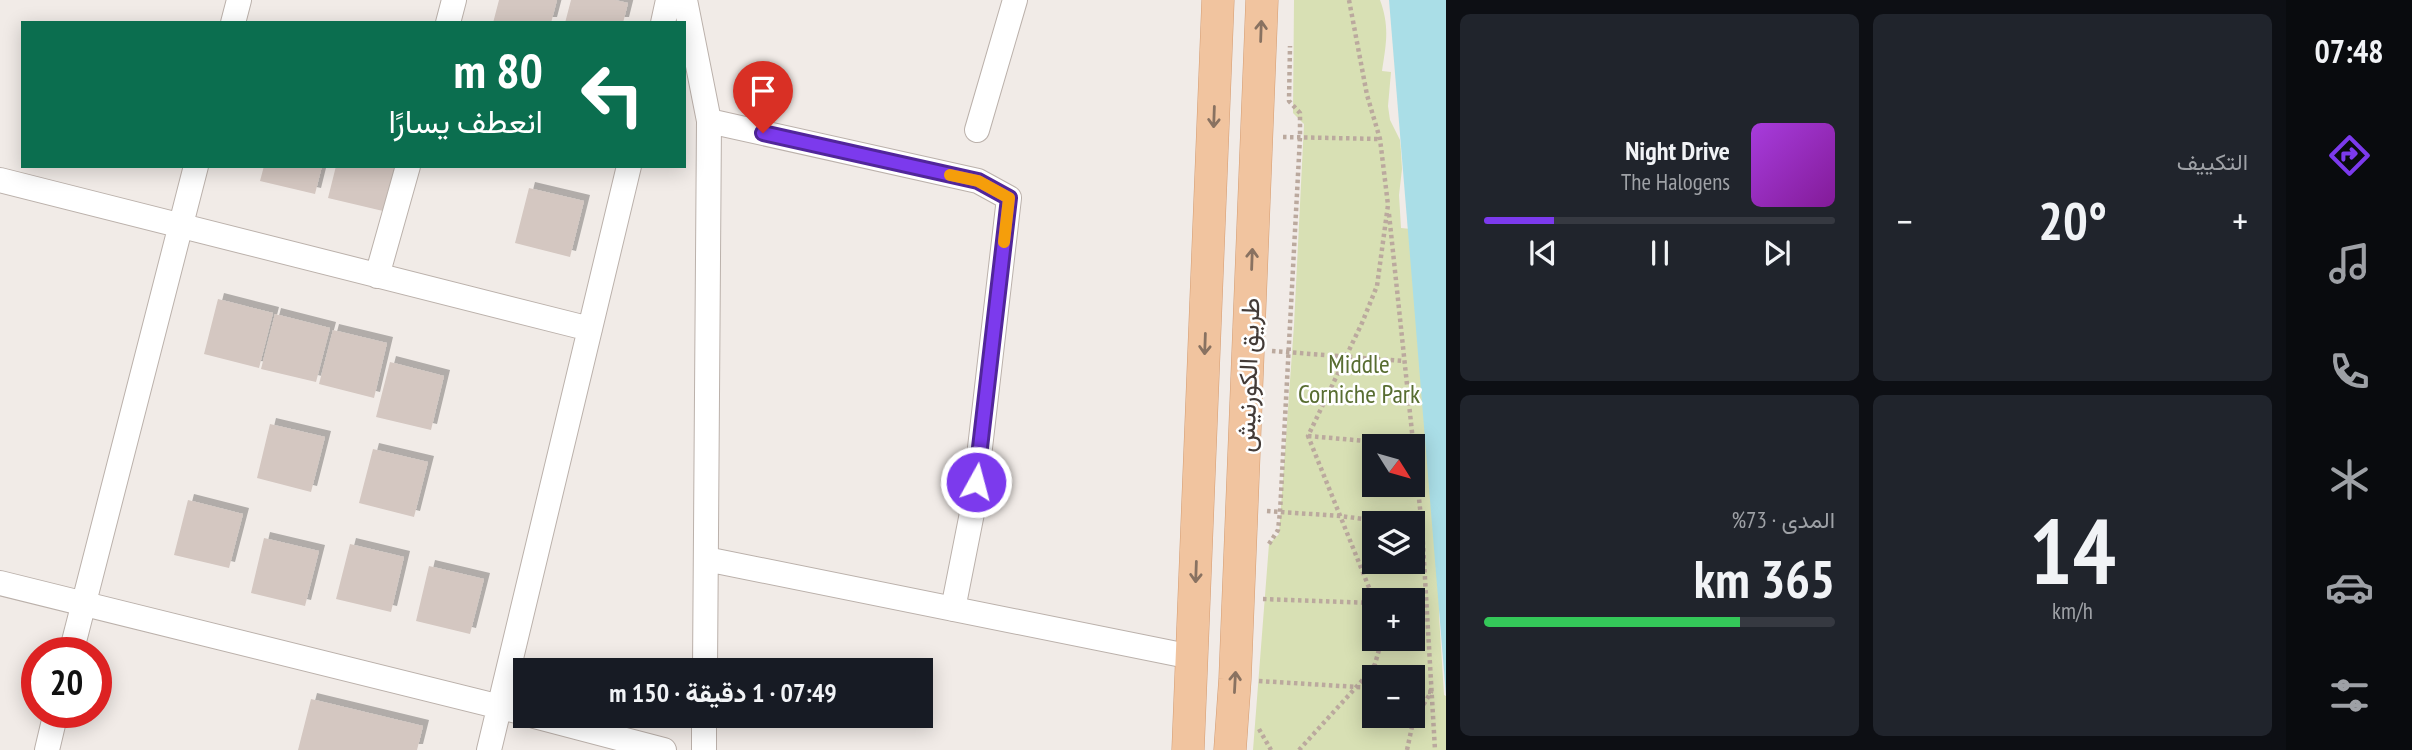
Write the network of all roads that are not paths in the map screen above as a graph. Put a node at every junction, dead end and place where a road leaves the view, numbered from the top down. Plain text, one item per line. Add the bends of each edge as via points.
1 (239, 0) edge
2 (454, 0) edge
3 (668, 0) edge
4 (685, 0) edge
5 (1015, 0) edge
6 (1218, 0) edge
7 (1262, 0) edge
8 (234, 21) edge
9 (448, 21) edge
10 (663, 21) edge
11 (709, 121) junction
12 (977, 130) dead end
13 (195, 168) edge
14 (407, 168) edge
15 (628, 168) edge
16 (0, 180) edge
17 (180, 226) junction
18 (377, 276) junction
19 (590, 329) junction
20 (706, 559) junction
21 (0, 583) edge
22 (83, 604) junction
23 (953, 610) junction
24 (75, 637) edge
25 (1192, 657) junction
26 (705, 658) edge
27 (499, 707) junction
28 (513, 710) edge
29 (52, 728) edge
30 (580, 728) edge
31 (704, 728) edge
32 (47, 750) edge
33 (489, 750) edge
34 (664, 750) edge
35 (704, 750) edge
36 (1188, 750) edge
37 (1230, 750) edge

1 - 8 street
2 - 9 street
3 - 10 street
4 - 11 street
5 - 12 street
6 -> 25 main road, طريق الكورنيش
37 -> 7 main road, طريق الكورنيش via 1252,684 1259,599 1242,509
11 - 20 street
11 - 23 street via 978,181 1009,198 973,508
13 - 17 street
14 - 18 street
15 - 19 street
16 - 17 street
17 - 18 street
17 - 22 street
18 - 19 street
19 - 27 street
20 - 23 street
20 - 26 street
21 - 22 street
22 - 24 street
22 - 27 street
23 - 25 street
25 - 36 main road, طريق الكورنيش
27 - 28 street
27 - 33 street
29 - 32 street
30 - 34 street
31 - 35 street

